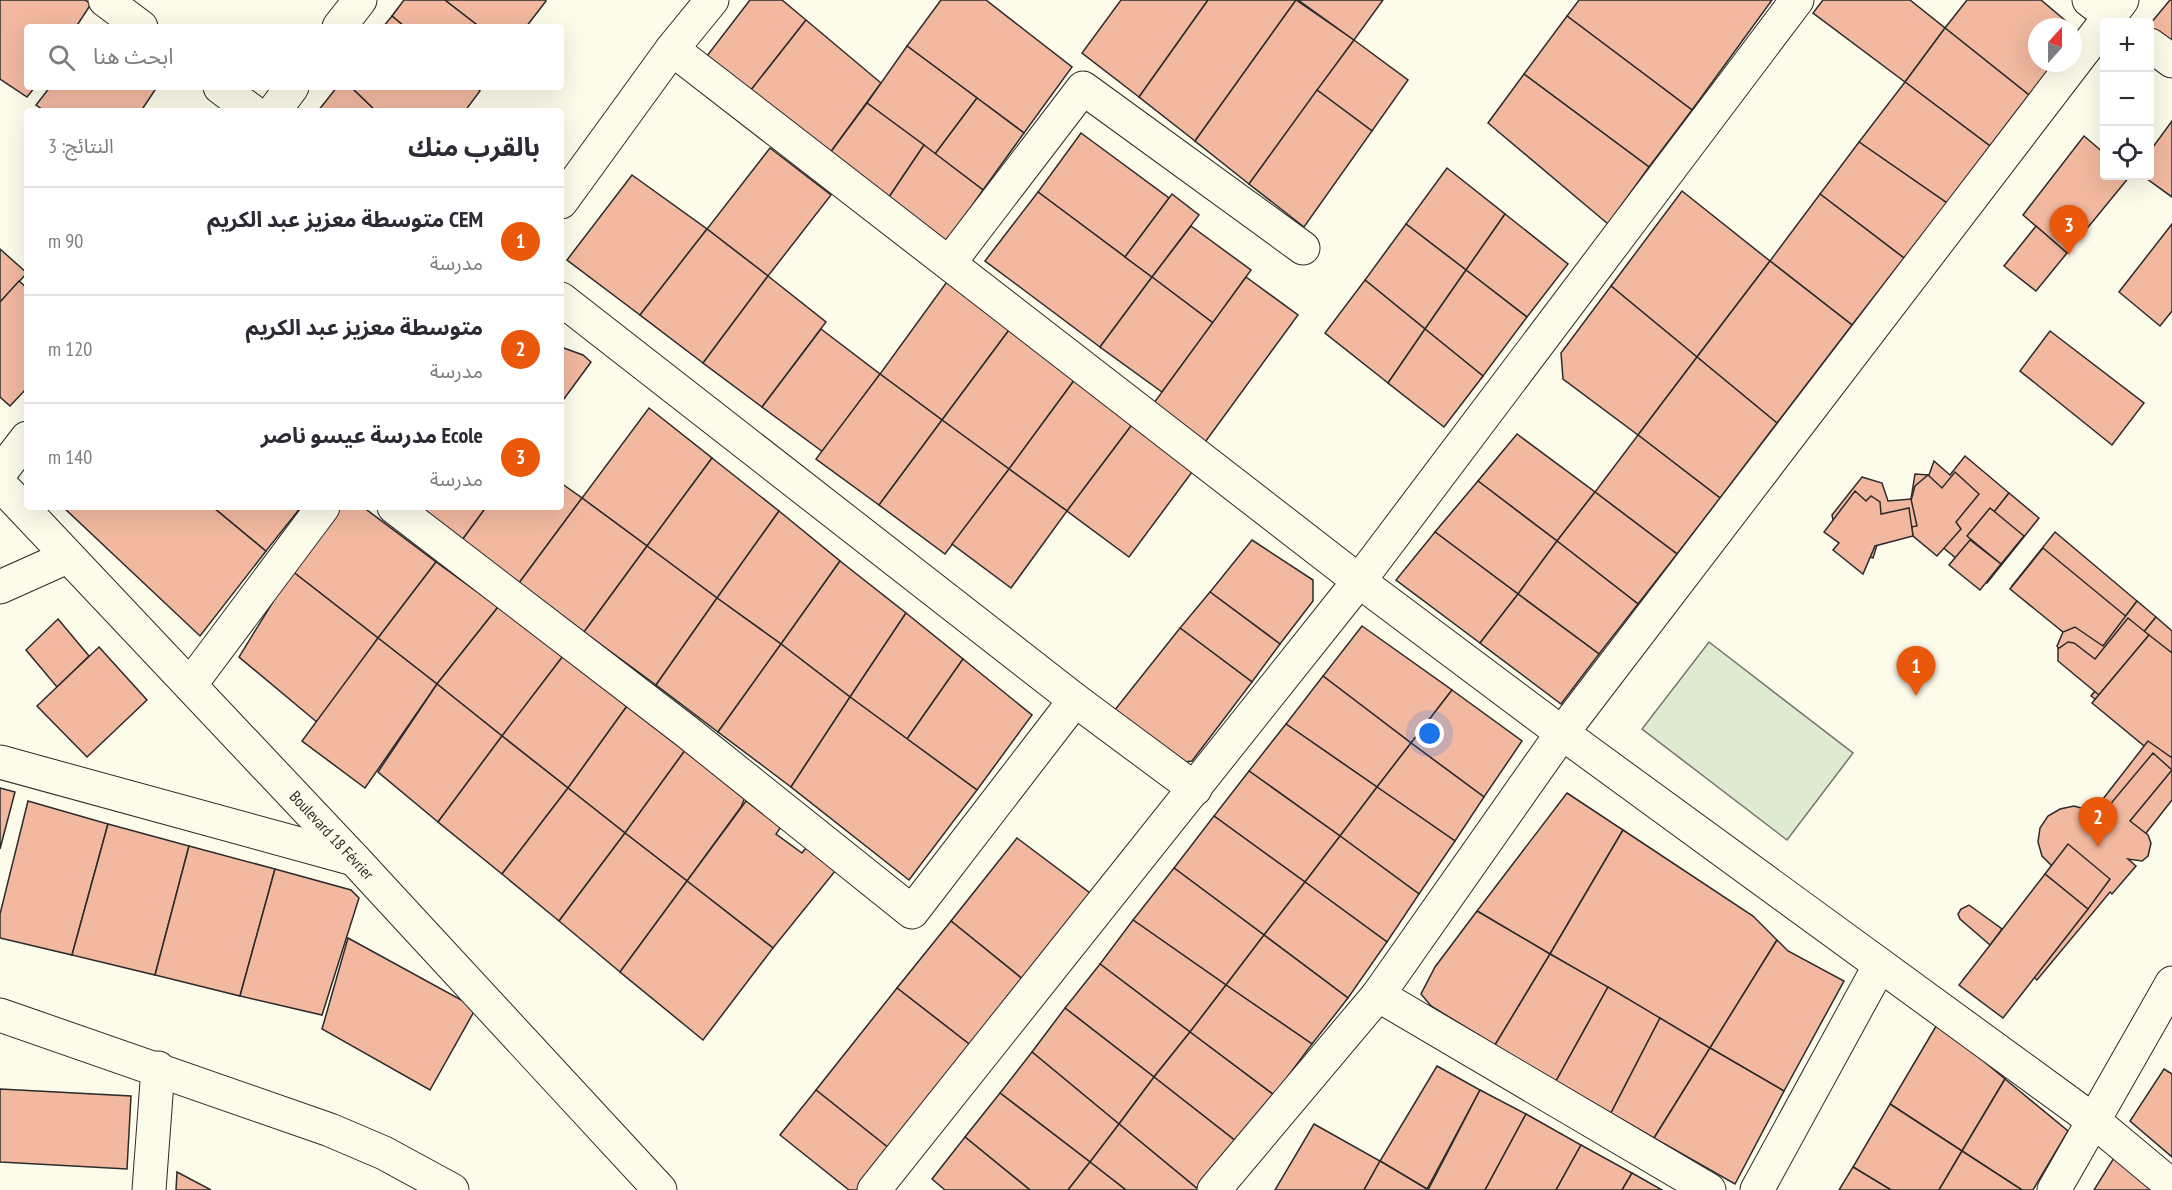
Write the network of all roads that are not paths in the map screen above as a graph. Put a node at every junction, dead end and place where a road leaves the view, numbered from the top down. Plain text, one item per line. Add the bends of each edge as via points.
1 (105, 0) edge
2 (360, 0) edge
3 (712, 0) edge
4 (1797, 0) edge
5 (2108, 14) edge
6 (137, 24) edge
7 (341, 24) edge
8 (2154, 48) edge
9 (672, 50) junction
10 (2172, 61) edge
11 (224, 90) edge
12 (290, 90) edge
13 (248, 108) edge
14 (276, 108) edge
15 (564, 198) edge
16 (1303, 248) dead end
17 (950, 262) junction
18 (564, 301) edge
19 (24, 442) edge
20 (0, 473) edge
21 (0, 484) edge
22 (321, 510) edge
23 (398, 510) edge
24 (67, 557) junction
25 (1359, 580) junction
26 (0, 587) edge
27 (190, 685) junction
28 (1075, 700) junction
29 (1562, 734) junction
30 (0, 762) edge
31 (1195, 789) junction
32 (354, 859) junction
33 (1880, 965) junction
34 (2172, 983) edge
35 (1378, 995) junction
36 (0, 1015) edge
37 (158, 1068) junction
38 (2094, 1121) junction
39 (2172, 1186) edge
40 (149, 1190) edge
41 (452, 1190) edge
42 (660, 1190) edge
43 (874, 1190) edge
44 (1214, 1190) edge
45 (1709, 1190) edge
46 (1756, 1190) edge
47 (2054, 1190) edge

1 - 6 street
2 - 7 street
3 - 9 street
4 - 25 street
5 - 29 street
8 - 10 street
9 - 15 street
9 - 17 street
11 - 13 street
12 - 14 street
16 - 17 street via 1083,88
17 - 25 street
18 - 28 street
19 - 20 street
21 - 24 street, Boulevard 18 Février
22 - 27 street
23 - 28 street via 686,731 912,912
24 - 26 street
24 - 27 street, Boulevard 18 Février
25 - 29 street
25 - 31 street
27 - 32 street, Boulevard 18 Février
28 - 31 street
29 - 33 street
29 - 35 street
30 - 32 street
31 - 43 street
32 - 42 street, Boulevard 18 Février
33 - 38 street
33 - 46 street
34 - 38 street
35 - 44 street
35 - 45 street
36 - 37 street
37 - 40 street
37 - 41 street via 330,1130 384,1153
38 - 39 street
38 - 47 street

